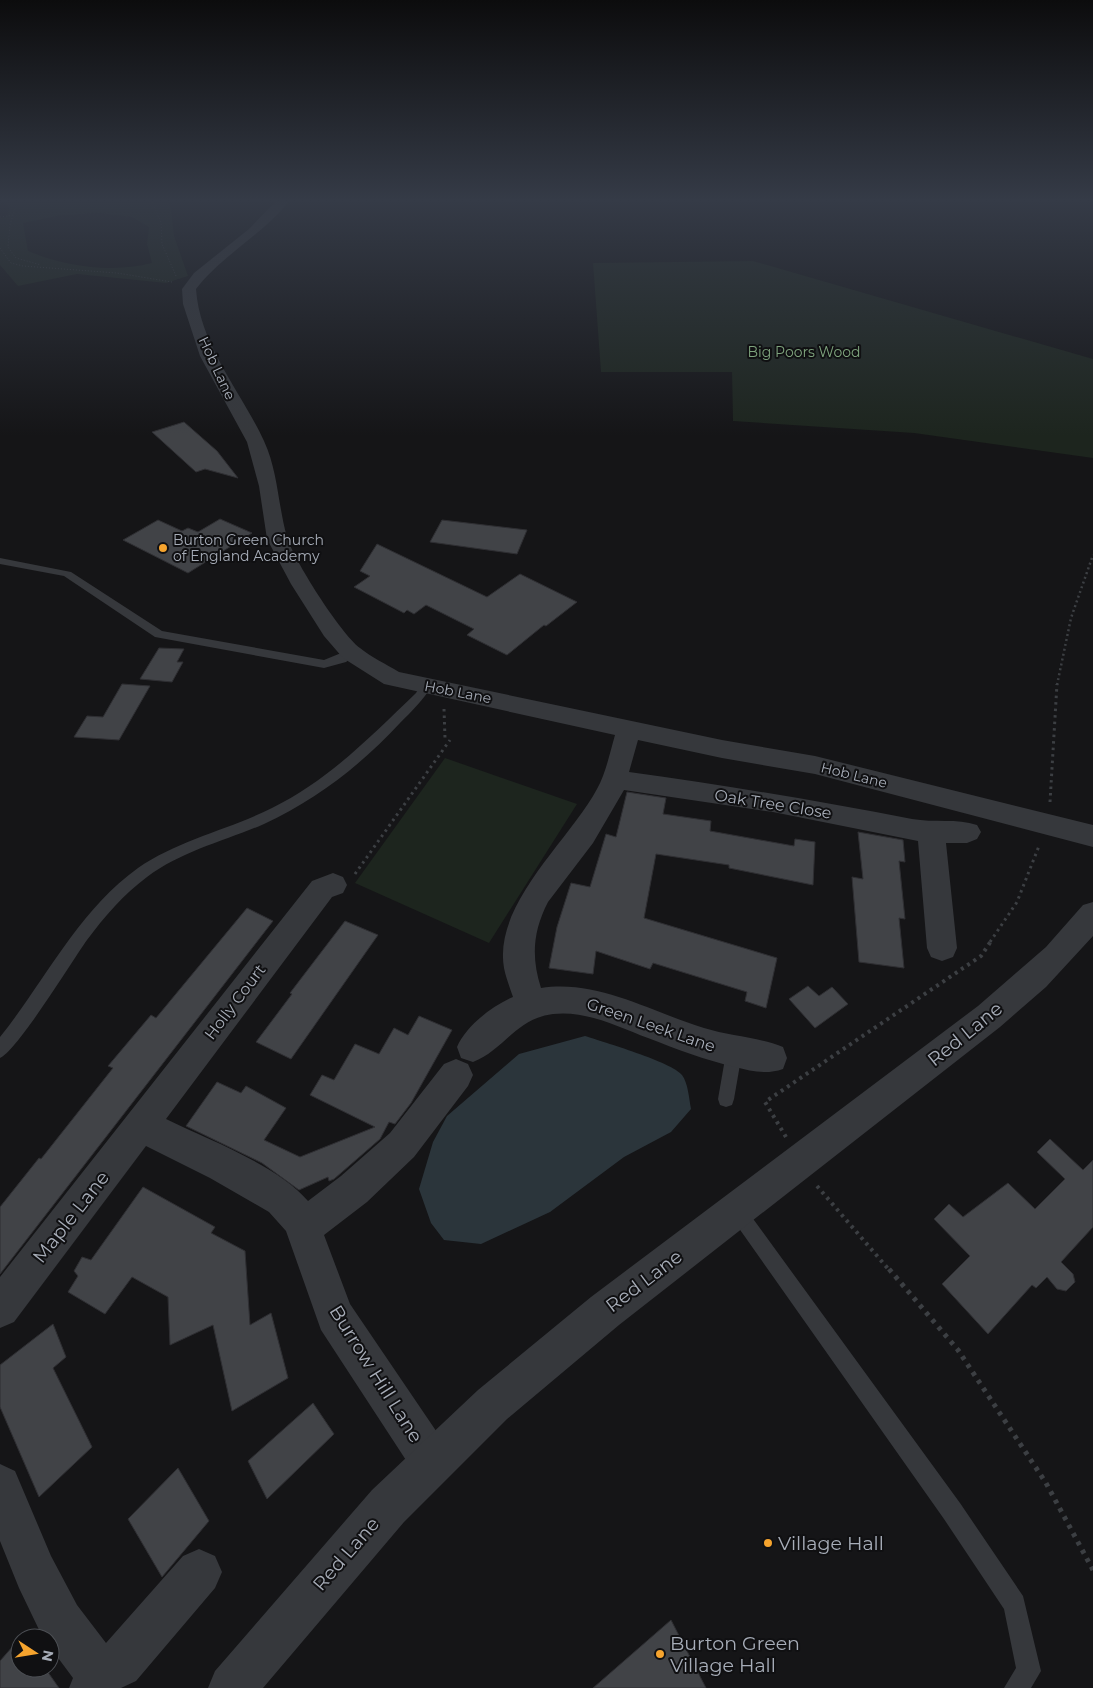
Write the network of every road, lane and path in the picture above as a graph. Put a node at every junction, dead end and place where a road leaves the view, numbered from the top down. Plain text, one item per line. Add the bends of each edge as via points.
1 (146, 278) edge
2 (175, 278) edge
3 (198, 278) edge
4 (1093, 556) edge
5 (0, 561) edge
6 (351, 653) junction
7 (435, 688) junction
8 (629, 729) junction
9 (445, 738) dead end
10 (450, 740) dead end
11 (614, 779) junction
12 (1048, 824) junction
13 (967, 832) dead end
14 (931, 833) junction
15 (1093, 836) edge
16 (334, 885) joint
17 (1093, 914) edge
18 (942, 948) dead end
19 (530, 1004) junction
20 (0, 1050) edge
21 (734, 1053) junction
22 (771, 1058) dead end
23 (726, 1099) dead end
24 (142, 1126) junction
25 (801, 1163) junction
26 (737, 1211) junction
27 (302, 1228) junction
28 (0, 1308) edge
29 (432, 1462) junction
30 (0, 1486) edge
31 (1093, 1570) edge
32 (199, 1572) dead end
33 (96, 1680) edge
34 (232, 1688) edge
35 (1016, 1688) edge

1 - 2 path via 172,282
3 - 6 street, Hob Lane via 189,289 190,304 208,356 256,442 277,539 306,592
4 - 12 path via 1070,618 1057,684
5 - 6 lane via 67,574 159,634 324,664
6 - 7 street, Hob Lane via 392,678
7 - 8 street, Hob Lane
7 - 9 path
7 - 20 lane via 420,696 369,747 328,780 278,812 186,849 143,872 105,905
8 - 11 street
8 - 12 street, Hob Lane via 815,765
10 - 16 path via 352,879
11 - 14 street, Oak Tree Close via 773,802
11 - 19 street via 583,835 537,894 528,912 520,938 520,967
12 - 15 street, Hob Lane
12 - 25 path via 1017,902 981,956 765,1102
13 - 14 street, Oak Tree Close
14 - 18 street
16 - 24 street, Holly Court via 322,889
17 - 25 street, Red Lane via 1080,933 1015,993
19 - 21 street, Green Leek Lane via 565,1000 604,1006
19 - 27 street, Green Leek Lane via 495,1026 402,1145 354,1189
21 - 22 street, Green Leek Lane
21 - 23 lane
24 - 27 street, Burrow Hill Lane via 215,1160 282,1199 300,1220
24 - 28 street, Maple Lane
25 - 26 street, Red Lane
25 - 31 path via 958,1350 1046,1483
26 - 29 street, Red Lane via 516,1384
26 - 35 lane via 1015,1604 1028,1671
27 - 29 street, Burrow Hill Lane via 335,1316
29 - 34 street, Red Lane via 388,1505
30 - 33 street via 35,1572 60,1622
32 - 33 street via 119,1664

